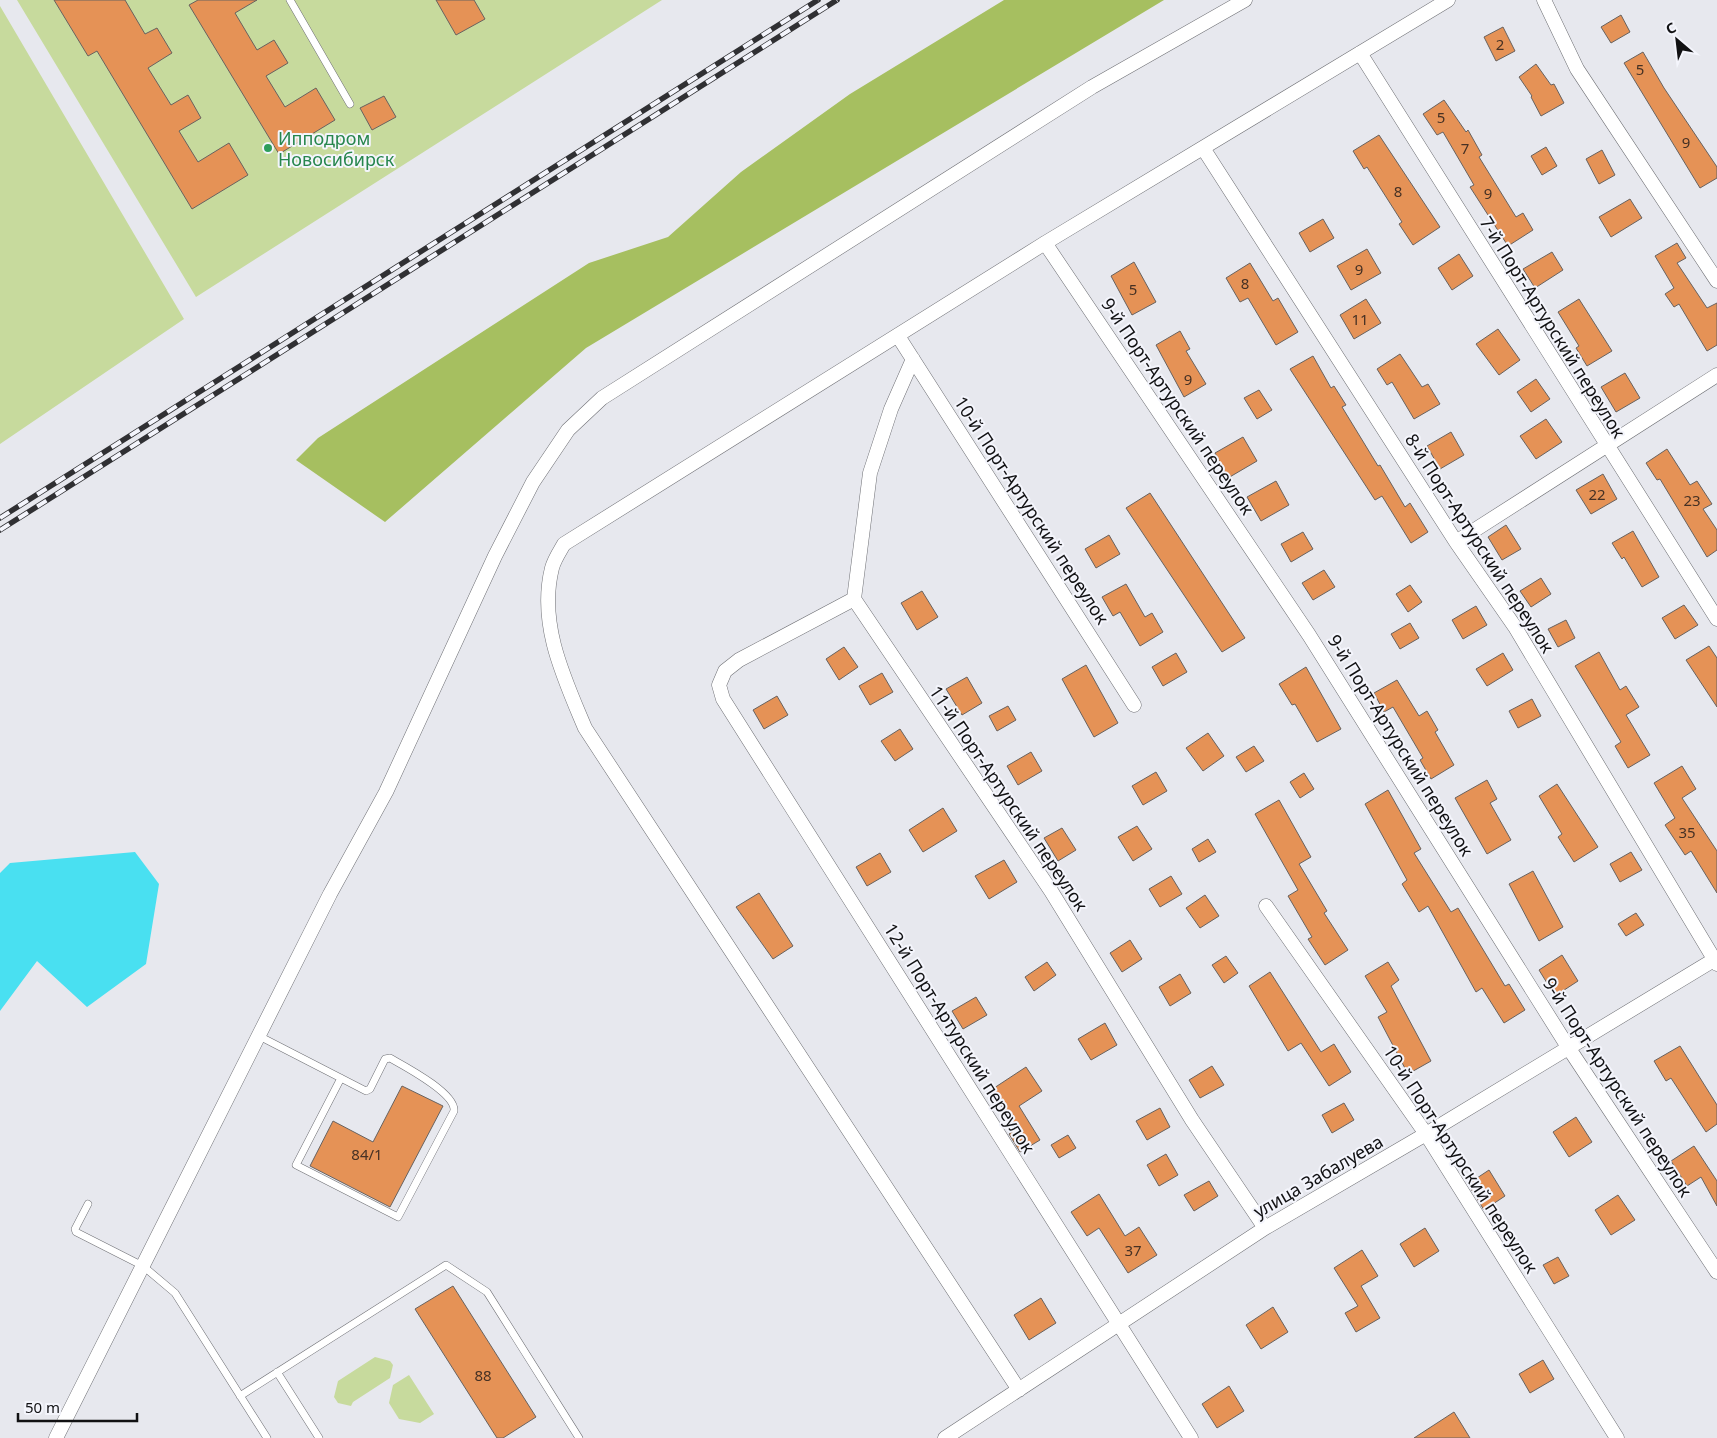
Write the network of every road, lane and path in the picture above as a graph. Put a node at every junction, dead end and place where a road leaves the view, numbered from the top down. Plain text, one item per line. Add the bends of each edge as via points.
1 (290, 0) edge
2 (1245, 0) edge
3 (1448, 0) edge
4 (1544, 0) edge
5 (1360, 53) junction
6 (350, 104) dead end
7 (1203, 148) junction
8 (1045, 243) junction
9 (1717, 281) edge
10 (898, 336) junction
11 (913, 359) junction
12 (1717, 375) edge
13 (1606, 447) junction
14 (1456, 542) junction
15 (854, 599) junction
16 (1717, 619) edge
17 (1134, 704) dead end
18 (1266, 906) dead end
19 (1716, 961) edge
20 (259, 1036) junction
21 (1568, 1047) junction
22 (340, 1078) junction
23 (1426, 1134) junction
24 (88, 1204) dead end
25 (1265, 1228) junction
26 (143, 1266) junction
27 (1717, 1272) edge
28 (1119, 1324) junction
29 (278, 1372) junction
30 (1019, 1390) junction
31 (240, 1396) junction
32 (56, 1438) edge
33 (266, 1438) edge
34 (319, 1438) edge
35 (579, 1438) edge
36 (945, 1438) edge
37 (1191, 1438) edge
38 (1617, 1438) edge

1 - 6 lane
2 - 20 street via 1092,87 602,398 583,414 552,451 529,490 386,792 330,894
3 - 5 street
4 - 9 street via 1577,69
5 - 7 street
5 - 13 street, 7-й Порт-Артурский переулок
7 - 8 street
7 - 14 street, 8-й Порт-Артурский переулок
8 - 10 street
8 - 21 street, 9-й Порт-Артурский переулок via 1309,635
10 - 11 street, 10-й Порт-Артурский переулок
10 - 30 street via 564,544 552,567 548,594 550,631 560,668 585,728
11 - 15 street via 891,409 870,474
11 - 17 street, 10-й Порт-Артурский переулок
12 - 13 street
13 - 14 street
13 - 16 street, 7-й Порт-Артурский переулок
14 - 19 street, 8-й Порт-Артурский переулок via 1515,626
15 - 25 street, 11-й Порт-Артурский переулок via 1051,891 1192,1120
15 - 28 street, 12-й Порт-Артурский переулок via 739,660 725,671 719,685 723,699
18 - 23 street, 10-й Порт-Артурский переулок
19 - 21 street, улица Забалуева
20 - 22 lane
20 - 26 street
21 - 23 street, улица Забалуева
21 - 27 street, 9-й Порт-Артурский переулок
22 - 22 lane via 368,1091 385,1059 390,1058 423,1075 454,1107 398,1217 296,1166
23 - 25 street, улица Забалуева
23 - 38 street, 10-й Порт-Артурский переулок
24 - 26 lane via 76,1232
25 - 28 street, улица Забалуева
26 - 31 lane via 177,1296
26 - 32 street
28 - 30 street, улица Забалуева
28 - 37 street, 12-й Порт-Артурский переулок
29 - 31 lane
29 - 34 lane
29 - 35 lane via 446,1265 487,1292
30 - 36 street, улица Забалуева
31 - 33 lane

